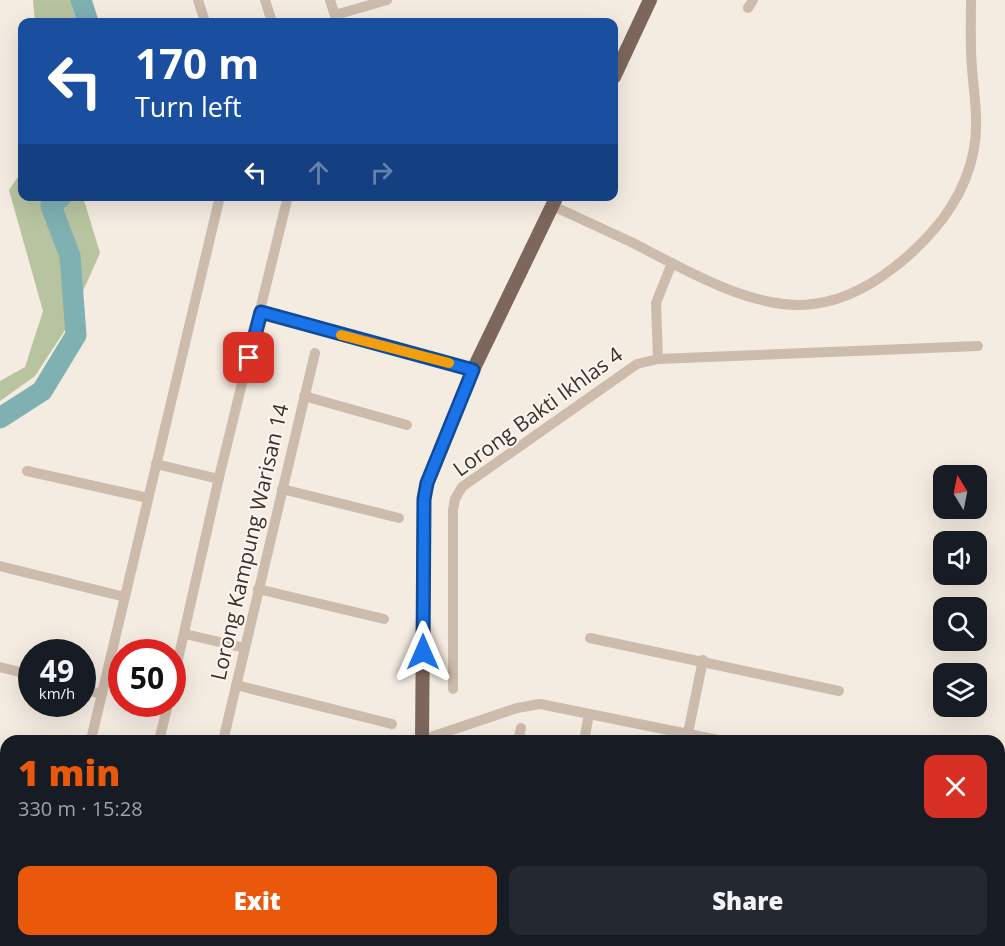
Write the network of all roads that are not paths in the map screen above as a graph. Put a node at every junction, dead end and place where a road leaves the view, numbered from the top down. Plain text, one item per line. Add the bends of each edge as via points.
1 (198, 0) edge
2 (265, 0) edge
3 (330, 0) edge
4 (387, 0) edge
5 (650, 0) edge
6 (971, 0) edge
7 (204, 18) edge
8 (271, 18) edge
9 (336, 18) edge
10 (339, 18) edge
11 (618, 68) edge
12 (219, 201) edge
13 (287, 201) edge
14 (555, 201) edge
15 (672, 263) junction
16 (261, 312) junction
17 (978, 346) dead end
18 (315, 353) dead end
19 (658, 358) junction
20 (473, 370) junction
21 (304, 396) junction
22 (407, 425) dead end
23 (156, 464) junction
24 (27, 471) dead end
25 (219, 479) junction
26 (282, 489) junction
27 (148, 498) junction
28 (399, 518) dead end
29 (0, 566) edge
30 (258, 589) junction
31 (125, 597) junction
32 (384, 620) dead end
33 (185, 634) junction
34 (590, 638) dead end
35 (184, 639) edge
36 (245, 648) junction
37 (703, 660) junction
38 (0, 667) edge
39 (18, 672) edge
40 (236, 684) junction
41 (453, 689) dead end
42 (839, 691) dead end
43 (96, 692) edge
44 (102, 694) junction
45 (589, 714) junction
46 (165, 717) edge
47 (392, 724) dead end
48 (521, 728) dead end
49 (688, 733) junction
50 (92, 735) edge
51 (160, 735) edge
52 (224, 735) edge
53 (422, 735) edge
54 (440, 735) edge
55 (519, 735) edge
56 (585, 735) edge
57 (697, 735) edge

1 - 7 street
2 - 8 street
3 - 9 street
4 - 10 street
5 - 11 main road
6 - 15 street via 974,149 956,200 942,221 902,261 849,295 791,305 745,295
12 - 23 street
13 - 16 street
14 - 15 street
14 - 20 main road
15 - 19 street via 656,303
16 - 20 street
16 - 25 street
17 - 19 street, Lorong Bakti Ikhlas 4
18 - 21 street, Lorong Kampung Warisan 14
19 - 41 street, Lorong Bakti Ikhlas 4 via 637,364 462,487 453,510
20 - 53 main road via 433,462 424,499
21 - 22 street
21 - 26 street, Lorong Kampung Warisan 14
23 - 25 street
23 - 27 street
24 - 27 street
25 - 33 street
26 - 28 street
26 - 30 street, Lorong Kampung Warisan 14
27 - 31 street
29 - 31 street
30 - 32 street
30 - 36 street, Lorong Kampung Warisan 14
31 - 44 street
33 - 35 street
33 - 36 street
34 - 37 street
36 - 40 street, Lorong Kampung Warisan 14
37 - 42 street
37 - 49 street
38 - 39 street
40 - 47 street
40 - 52 street, Lorong Kampung Warisan 14
43 - 44 street
44 - 50 street
45 - 49 street
45 - 54 street via 550,705 529,705
45 - 56 street
46 - 51 street
48 - 55 street
49 - 57 street

